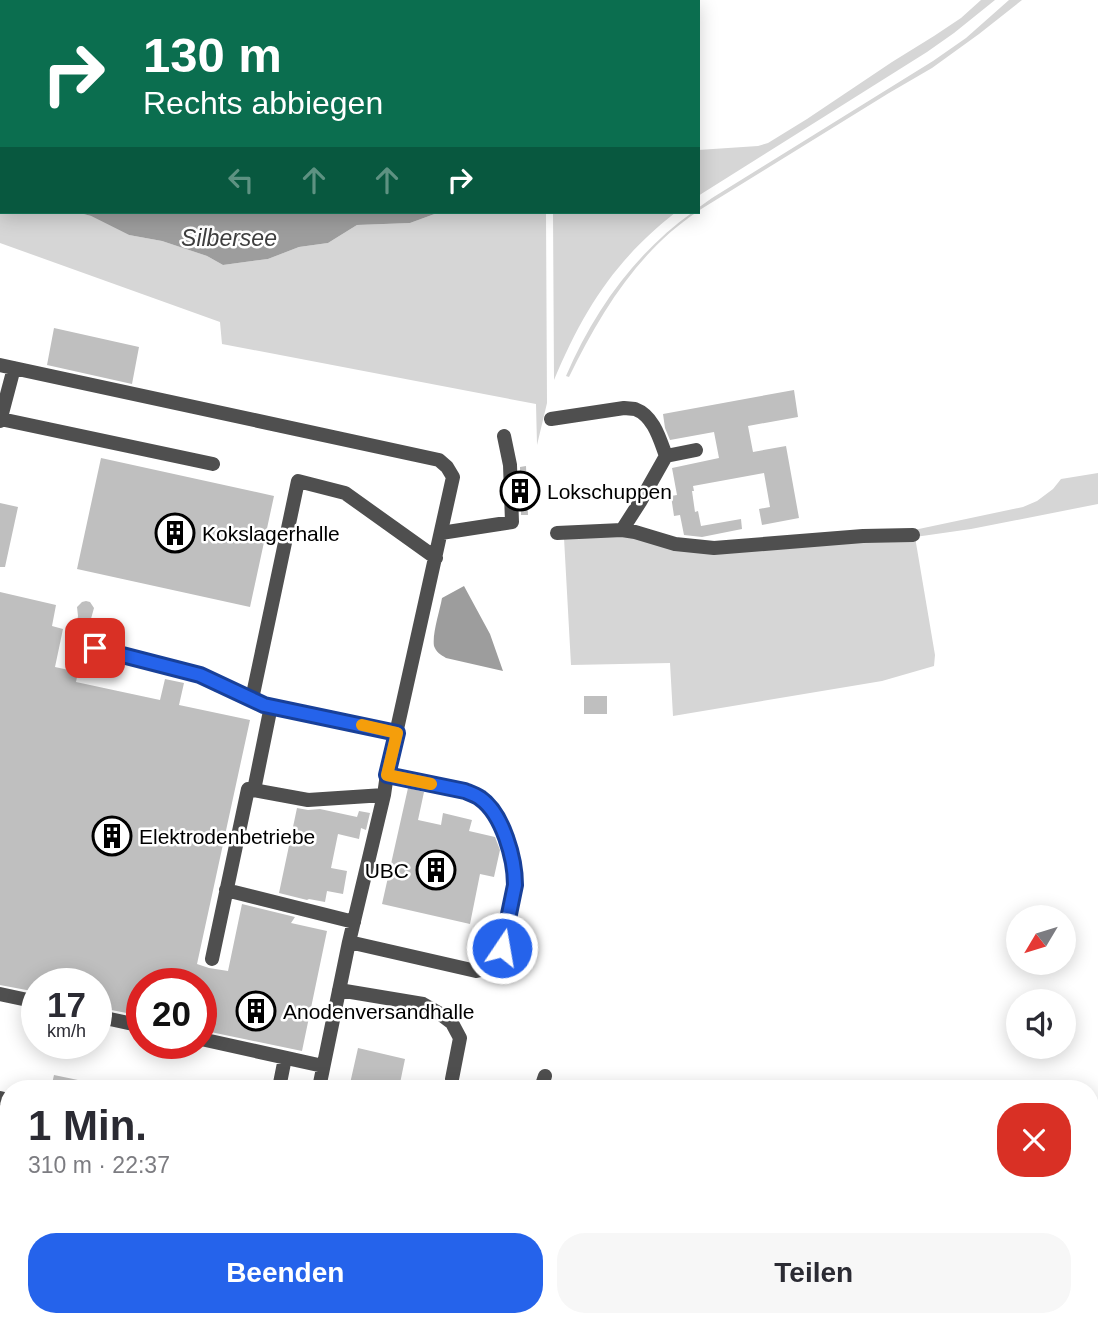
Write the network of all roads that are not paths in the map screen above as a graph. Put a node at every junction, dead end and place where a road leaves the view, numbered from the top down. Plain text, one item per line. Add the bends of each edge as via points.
1 (7, 367) edge
2 (551, 419) dead end
3 (0, 420) edge
4 (505, 436) dead end
5 (696, 450) dead end
6 (666, 456) junction
7 (213, 464) dead end
8 (622, 530) junction
9 (441, 533) junction
10 (557, 533) dead end
11 (914, 535) dead end
12 (436, 558) junction
13 (95, 648) dead end
14 (252, 699) junction
15 (271, 706) junction
16 (397, 733) junction
17 (387, 775) junction
18 (254, 790) junction
19 (384, 795) junction
20 (226, 890) junction
21 (354, 922) junction
22 (349, 942) junction
23 (212, 959) dead end
24 (339, 990) junction
25 (0, 994) edge
26 (21, 999) edge
27 (217, 1043) edge
28 (285, 1058) junction
29 (323, 1066) junction
30 (452, 1079) dead end
31 (281, 1080) edge
32 (320, 1080) edge

1 - 3 lane
1 - 9 lane via 439,460 453,477
2 - 6 lane via 635,409 656,429
3 - 7 lane
4 - 9 lane via 512,522
5 - 6 lane
6 - 8 lane
8 - 10 lane
8 - 11 lane via 675,544 714,548
9 - 12 lane
12 - 14 lane via 345,493 299,481
12 - 16 lane
13 - 14 lane via 200,675
14 - 15 lane
15 - 16 lane
15 - 18 lane
16 - 17 lane
17 - 19 lane
17 - 22 lane via 465,791 481,798 495,814 515,876 502,948 496,961 476,971
18 - 19 lane via 308,800
18 - 20 lane via 248,789
19 - 21 lane
20 - 21 lane
20 - 23 lane
21 - 22 lane
22 - 24 lane
24 - 29 lane
24 - 30 lane via 423,1004 452,1023 460,1038
25 - 26 lane
27 - 28 lane
28 - 29 lane
28 - 31 lane
29 - 32 lane

